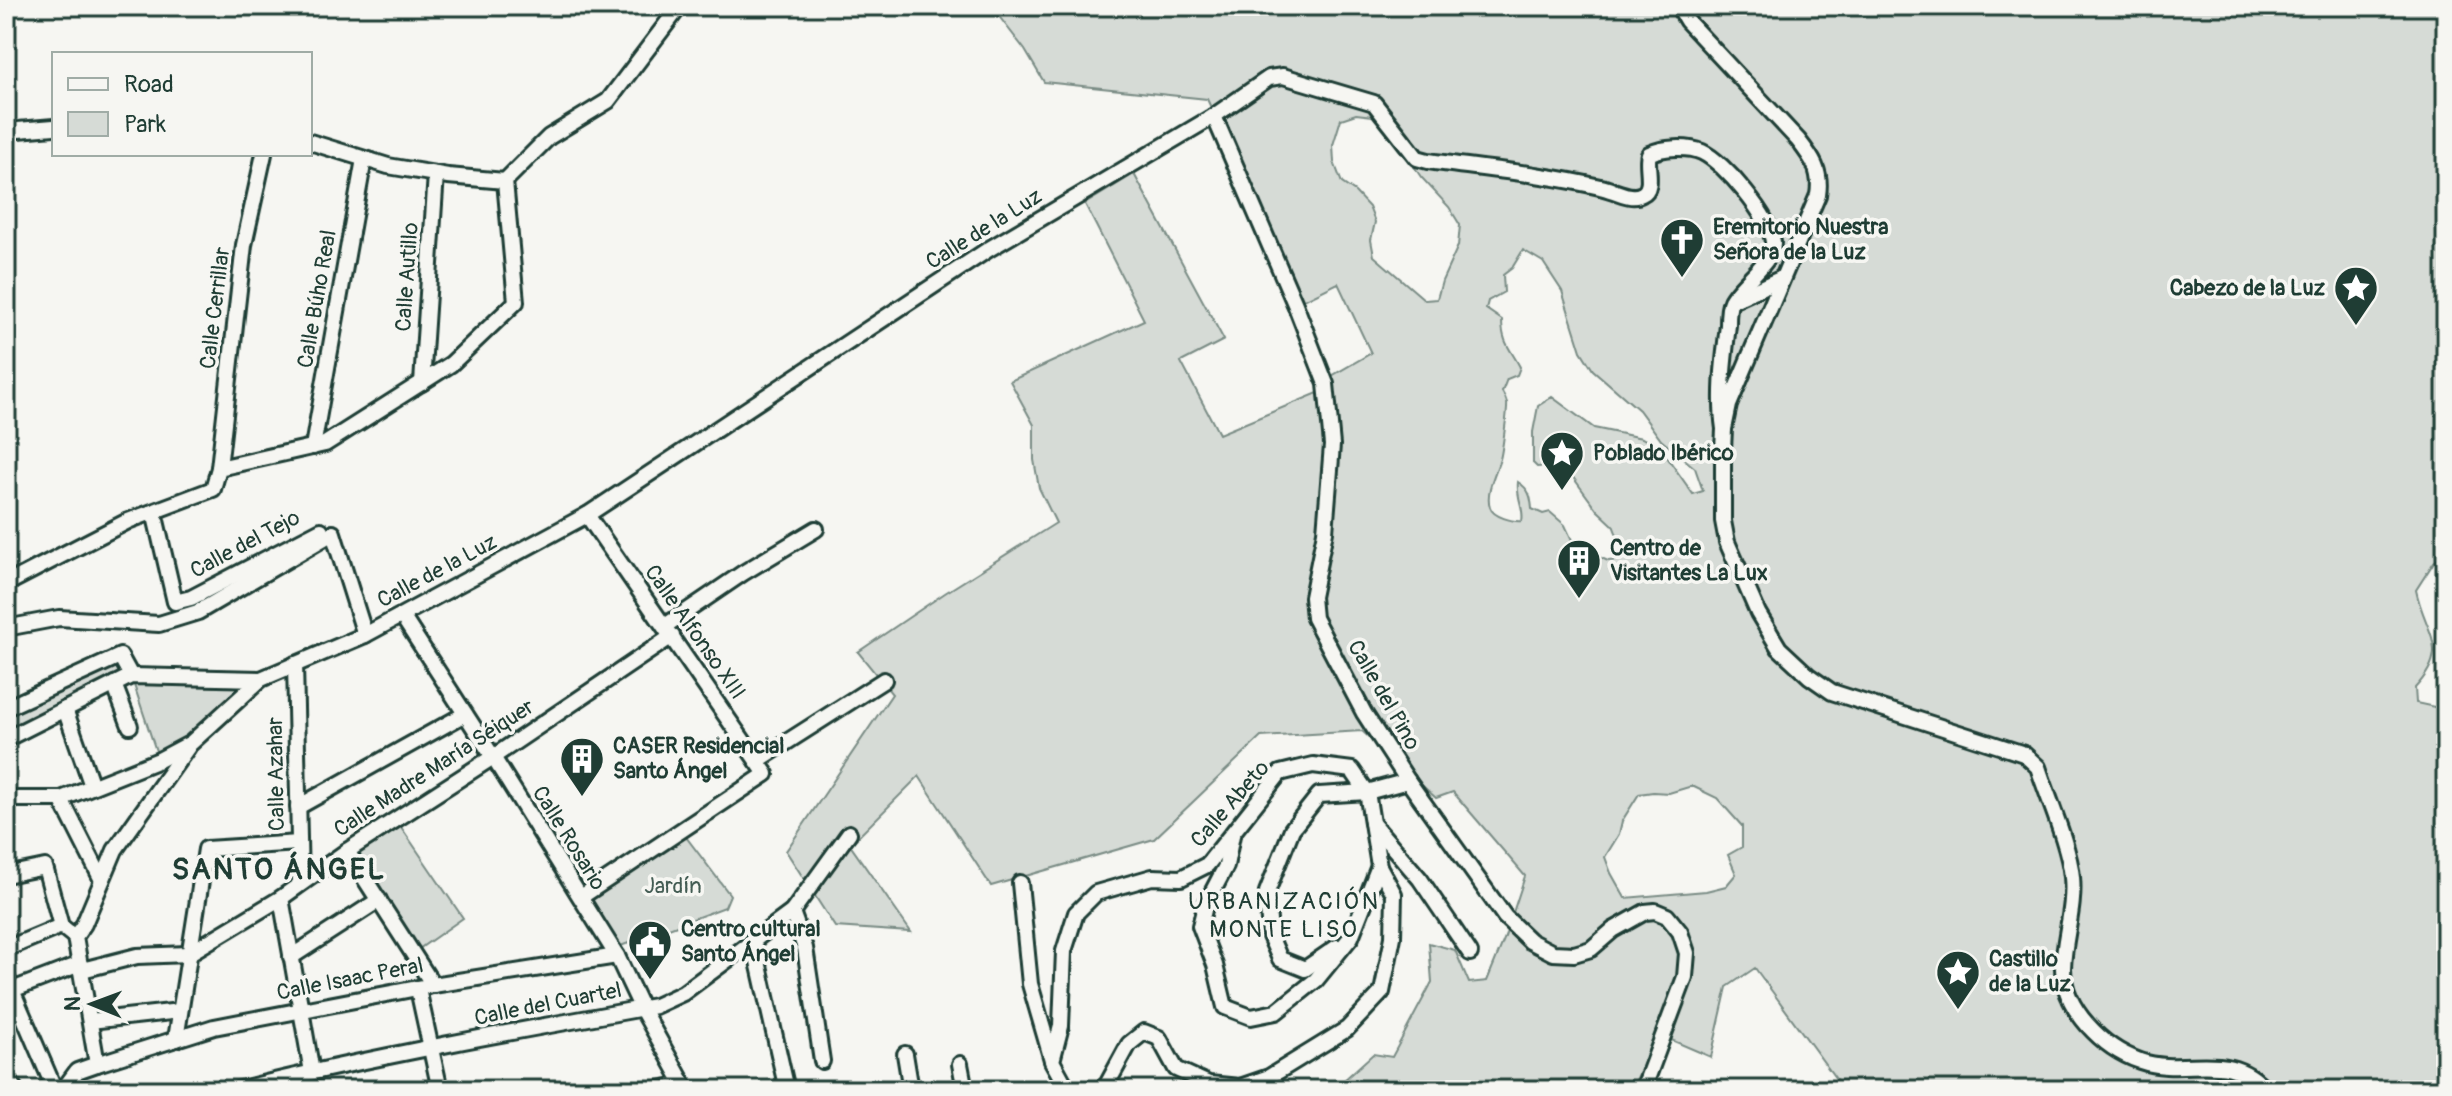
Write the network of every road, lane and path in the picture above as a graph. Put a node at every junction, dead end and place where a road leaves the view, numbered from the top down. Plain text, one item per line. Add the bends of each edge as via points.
1 (680, 6) edge
2 (1678, 6) edge
3 (1214, 116) junction
4 (52, 127) edge
5 (6, 131) edge
6 (312, 143) edge
7 (264, 156) edge
8 (364, 159) junction
9 (436, 174) junction
10 (505, 181) junction
11 (1782, 278) junction
12 (1730, 301) junction
13 (422, 383) junction
14 (1724, 429) junction
15 (313, 447) junction
16 (219, 468) junction
17 (154, 512) junction
18 (587, 515) junction
19 (816, 529) dead end
20 (333, 533) junction
21 (6, 584) edge
22 (402, 616) junction
23 (6, 628) edge
24 (668, 631) junction
25 (365, 635) junction
26 (295, 664) junction
27 (131, 676) junction
28 (261, 679) junction
29 (884, 680) dead end
30 (114, 684) junction
31 (6, 708) edge
32 (65, 709) junction
33 (465, 714) junction
34 (130, 726) dead end
35 (6, 739) edge
36 (191, 743) junction
37 (493, 757) junction
38 (159, 760) junction
39 (762, 767) junction
40 (170, 775) junction
41 (1408, 781) junction
42 (92, 786) junction
43 (1367, 792) junction
44 (6, 799) edge
45 (61, 799) junction
46 (298, 807) junction
47 (1372, 823) junction
48 (1233, 831) junction
49 (849, 833) dead end
50 (299, 843) junction
51 (347, 851) junction
52 (1379, 866) junction
53 (6, 875) edge
54 (102, 880) junction
55 (300, 882) junction
56 (1020, 883) dead end
57 (581, 897) junction
58 (281, 898) junction
59 (379, 900) junction
60 (792, 912) junction
61 (61, 926) junction
62 (75, 937) junction
63 (1351, 937) junction
64 (753, 939) junction
65 (6, 949) edge
66 (1470, 953) dead end
67 (188, 954) junction
68 (617, 956) junction
69 (291, 957) junction
70 (81, 967) junction
71 (9, 983) edge
72 (433, 985) junction
73 (418, 989) junction
74 (642, 1009) junction
75 (180, 1011) junction
76 (301, 1011) junction
77 (90, 1021) junction
78 (176, 1039) junction
79 (431, 1048) junction
80 (905, 1054) dead end
81 (822, 1061) dead end
82 (1052, 1061) junction
83 (97, 1064) junction
84 (960, 1064) dead end
85 (312, 1072) junction
86 (6, 1080) edge
87 (290, 1084) edge
88 (685, 1087) edge
89 (13, 1090) edge
90 (55, 1090) edge
91 (63, 1090) edge
92 (237, 1090) edge
93 (440, 1090) edge
94 (654, 1090) edge
95 (787, 1090) edge
96 (911, 1090) edge
97 (965, 1090) edge
98 (1068, 1090) edge
99 (1104, 1090) edge
100 (1643, 1090) edge
101 (2266, 1090) edge

1 - 10 street via 608,101 549,137
2 - 11 street via 1798,140 1819,173 1818,195
3 - 12 street, Calle de la Luz via 1269,78 1283,76 1374,103 1417,158 1633,196 1648,190 1649,154 1658,149 1701,152 1754,202 1773,242 1770,253
3 - 18 street, Calle de la Luz via 989,249
3 - 41 street, Calle del Pino via 1326,384 1332,445 1325,532 1312,597 1314,618 1364,713
4 - 5 street
6 - 8 street
7 - 16 street, Calle Cerrillar via 244,245
8 - 9 street
8 - 15 street, Calle Búho Real
9 - 10 street
9 - 13 street, Calle Autillo
10 - 13 street via 516,302 451,364
11 - 12 street
11 - 14 street
12 - 14 street
13 - 15 street
14 - 101 street via 1727,542 1779,648 1832,692 2024,754 2038,767 2072,875 2063,969 2082,1019 2098,1037 2139,1061 2231,1066
15 - 16 street
16 - 17 street via 213,489
17 - 20 street, Calle del Tejo via 175,602 322,529
17 - 21 street
18 - 22 street, Calle de la Luz
18 - 24 street, Calle Alfonso XIII
19 - 24 street, Calle Madre María Séiquer via 743,573
20 - 23 street via 198,612 159,624 59,618
20 - 25 street
22 - 25 street, Calle de la Luz
22 - 33 street, Calle Rosario
24 - 37 street, Calle Madre María Séiquer
24 - 39 street, Calle Alfonso XIII
25 - 26 street, Calle de la Luz
26 - 28 street, Calle de la Luz
26 - 46 street, Calle Azahar
27 - 28 street
27 - 30 street
27 - 31 street via 120,656
28 - 36 street, Calle de la Luz
29 - 39 street
30 - 32 street
30 - 34 street
32 - 35 street
32 - 42 street
33 - 37 street, Calle Rosario
33 - 46 street
36 - 38 street, Calle de la Luz
36 - 40 street
37 - 51 street, Calle Madre María Séiquer
37 - 57 street, Calle Rosario
38 - 40 street
38 - 42 street, Calle de la Luz
39 - 57 street
40 - 54 street via 115,850
41 - 43 street
41 - 100 street, Calle del Pino via 1505,917 1530,941 1553,953 1574,954 1655,911 1680,932 1687,953 1685,977
42 - 45 street, Calle de la Luz
43 - 47 street
43 - 48 street, Calle Abeto via 1352,770 1313,765 1280,773
43 - 63 street via 1319,795 1292,829 1267,892 1270,936 1280,959 1305,969
44 - 45 street, Calle de la Luz
45 - 54 street
46 - 50 street, Calle Azahar
47 - 52 street
47 - 66 street via 1420,879
48 - 63 street via 1226,866 1200,926 1225,1007 1251,1017 1276,1012 1316,980
48 - 82 street, Calle Abeto via 1207,865 1181,878 1152,877 1096,893 1076,913 1064,951 1061,1026
49 - 60 street, Calle del Cuartel
50 - 55 street, Calle Azahar
50 - 67 street via 206,849
51 - 55 street, Calle Madre María Séiquer
51 - 59 street
52 - 63 street
52 - 99 street via 1394,894 1393,937 1382,992 1347,1029 1269,1077 1240,1087 1209,1084 1176,1069 1159,1038 1144,1032 1129,1044
53 - 61 street via 45,867
54 - 62 street
55 - 58 street, Calle Madre María Séiquer
56 - 82 street via 1030,984
57 - 68 street, Calle Rosario
58 - 67 street, Calle Madre María Séiquer
58 - 69 street
59 - 69 street
59 - 72 street
60 - 64 street, Calle del Cuartel
60 - 81 street via 805,948
61 - 62 street
61 - 65 street
62 - 70 street
64 - 74 street, Calle del Cuartel via 683,993
64 - 95 street
67 - 70 street, Calle Madre María Séiquer via 137,956
67 - 75 street
68 - 72 street, Calle Isaac Peral
68 - 74 street, Calle Rosario
69 - 76 street
70 - 71 street, Calle Madre María Séiquer
70 - 77 street
71 - 90 street
72 - 73 street, Calle Isaac Peral
73 - 76 street, Calle Isaac Peral
73 - 79 street
74 - 79 street, Calle del Cuartel
74 - 88 street, Calle Rosario
75 - 77 street
75 - 78 street
76 - 78 street, Calle Isaac Peral
76 - 85 street
77 - 83 street
78 - 83 street, Calle Isaac Peral
79 - 85 street, Calle del Cuartel
79 - 93 street
80 - 96 street
82 - 98 street
83 - 91 street, Calle Isaac Peral via 77,1071
84 - 97 street
85 - 87 street, Calle del Cuartel
86 - 89 main road
87 - 92 street, Calle del Cuartel
88 - 94 street

